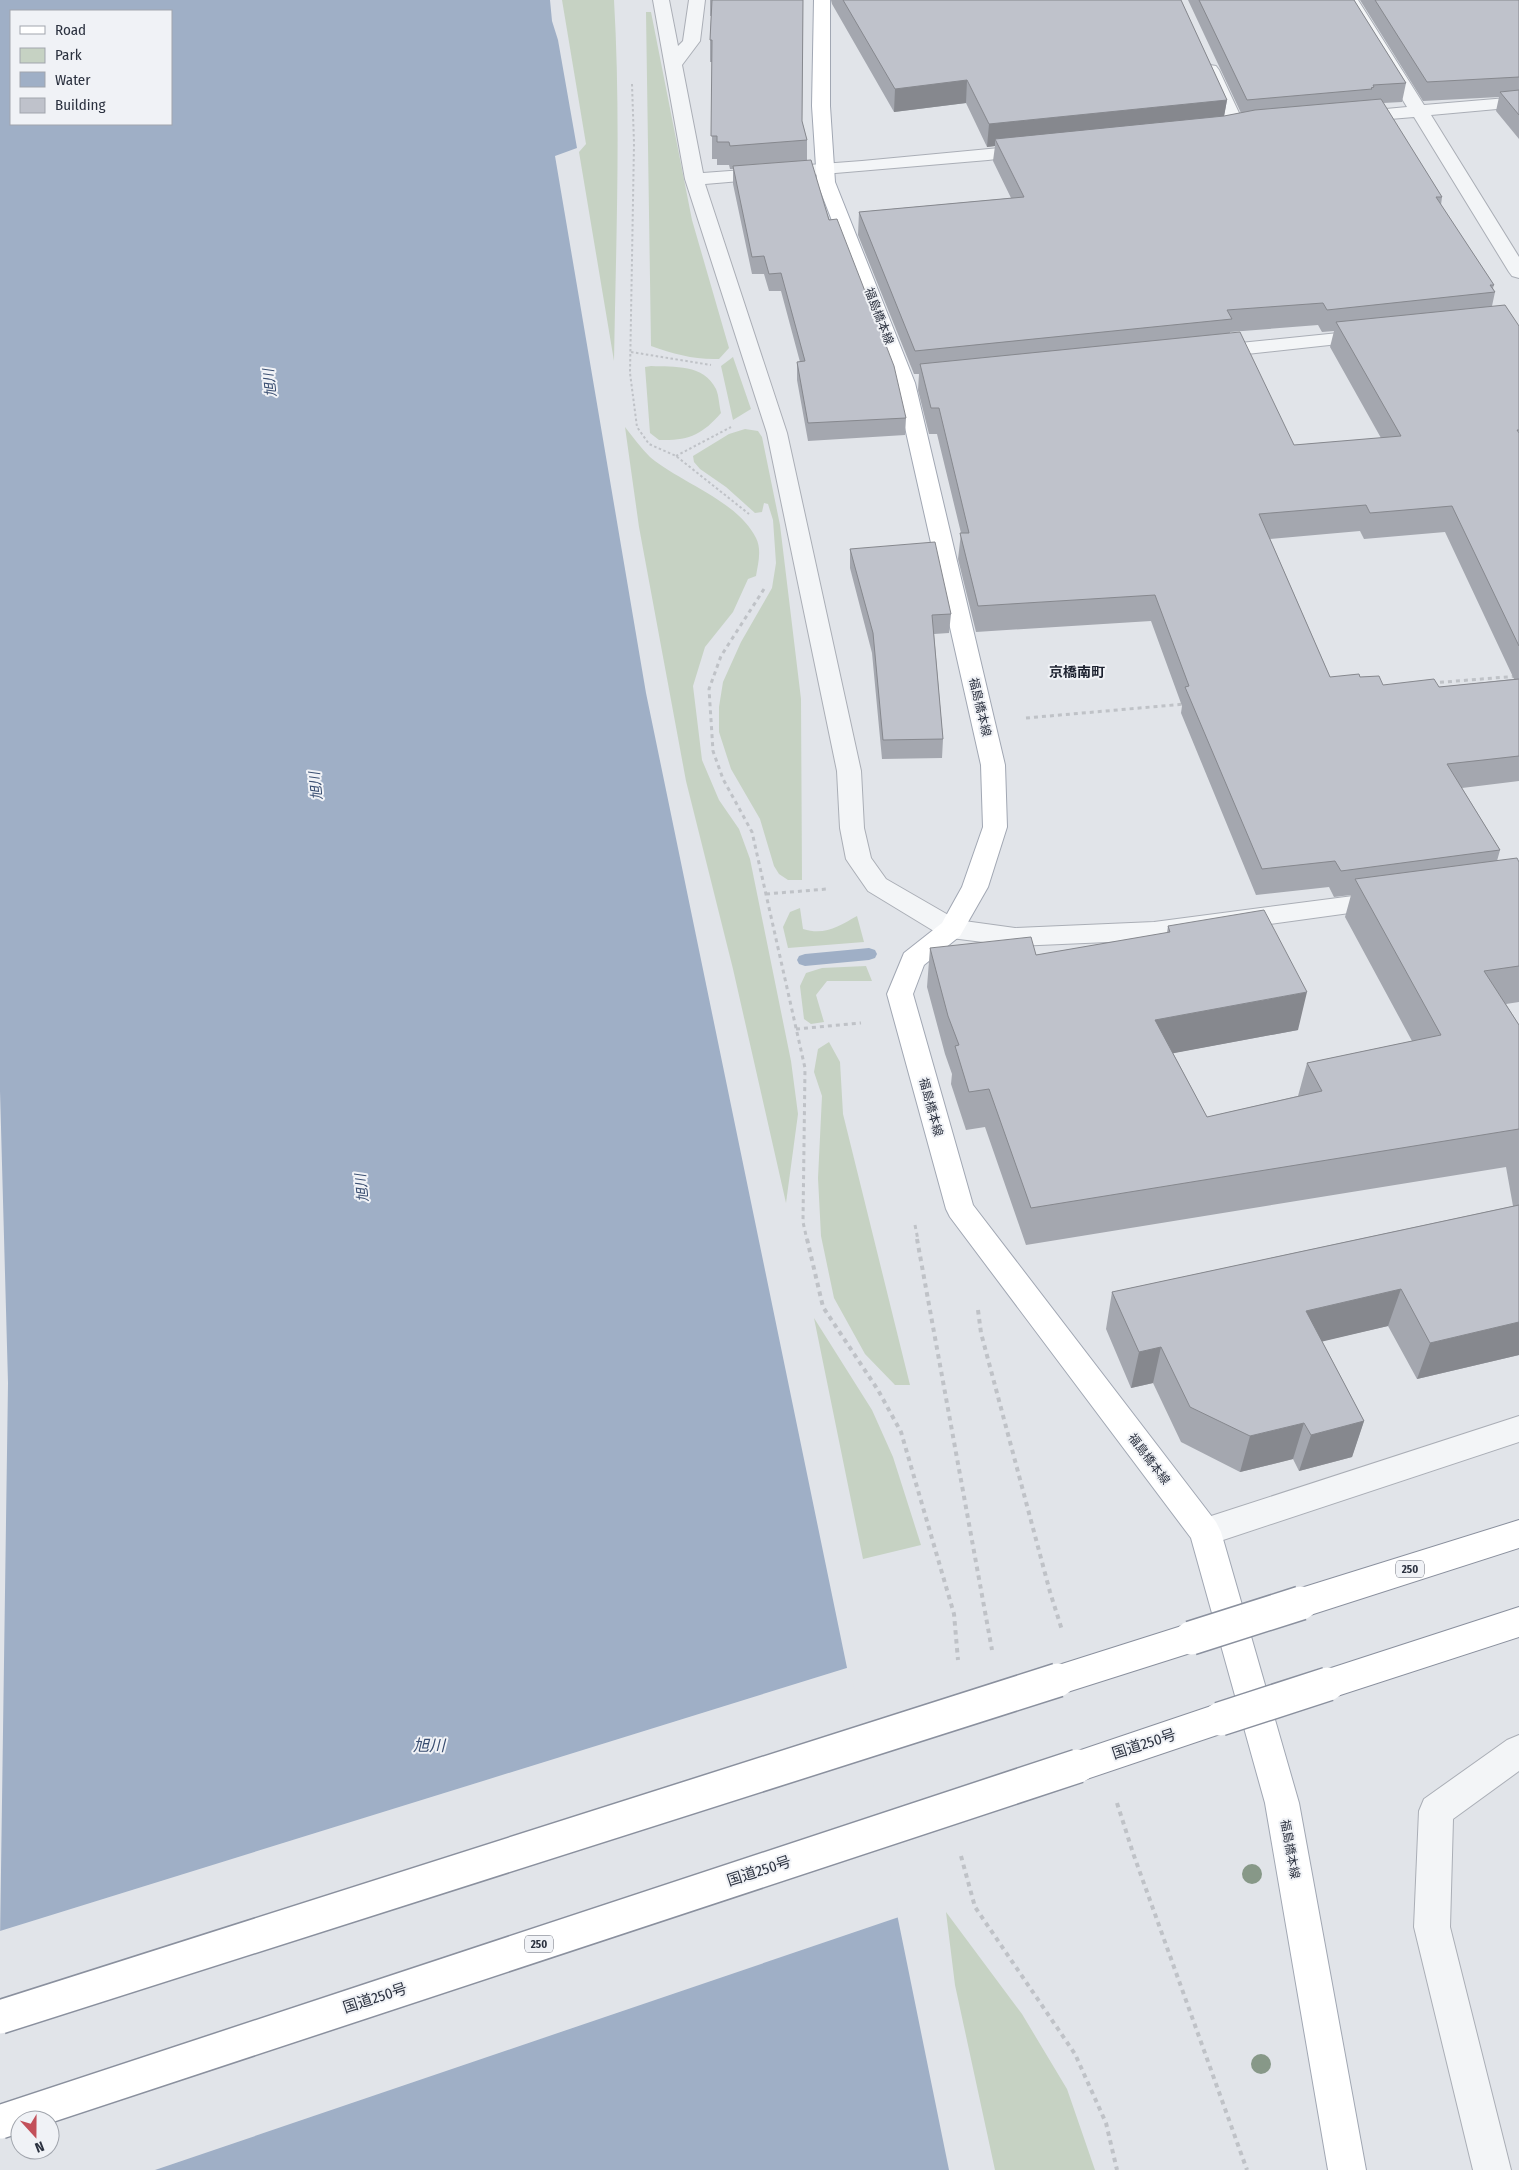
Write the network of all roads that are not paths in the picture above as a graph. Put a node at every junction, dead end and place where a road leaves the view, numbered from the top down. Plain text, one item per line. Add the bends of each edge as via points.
1 (661, 0) edge
2 (697, 0) edge
3 (822, 0) edge
4 (1350, 0) edge
5 (1204, 57) edge
6 (672, 66) junction
7 (1519, 102) edge
8 (1418, 111) junction
9 (1339, 118) edge
10 (1236, 128) edge
11 (1042, 149) edge
12 (826, 169) junction
13 (694, 179) junction
14 (1519, 272) edge
15 (1390, 333) edge
16 (1192, 354) edge
17 (1410, 898) edge
18 (951, 930) junction
19 (1519, 1429) edge
20 (1205, 1532) junction
21 (1519, 1534) edge
22 (1519, 1622) edge
23 (1519, 1750) edge
24 (0, 2017) edge
25 (0, 2122) edge
26 (1348, 2170) edge
27 (1492, 2170) edge

1 - 6 street
2 - 6 street via 691,40
3 - 12 main road, 福島橋本線 via 821,106
4 - 8 street
5 - 10 street
6 - 13 street
7 - 8 street
8 - 9 street
8 - 14 street
11 - 12 street
12 - 13 street
12 - 18 main road, 福島橋本線 via 826,182 915,382 993,765 995,828 975,887
13 - 18 street via 772,416 849,771 852,828 859,859 877,885
15 - 16 street
17 - 18 street via 1154,931 1015,937
18 - 20 main road, 福島橋本線 via 913,960 900,994 960,1209
19 - 20 street
20 - 26 main road, 福島橋本線 via 1282,1803
21 - 24 main road, 250, bridge
22 - 25 main road, 国道250号 / 250, bridge
23 - 27 street via 1436,1812 1432,1927

